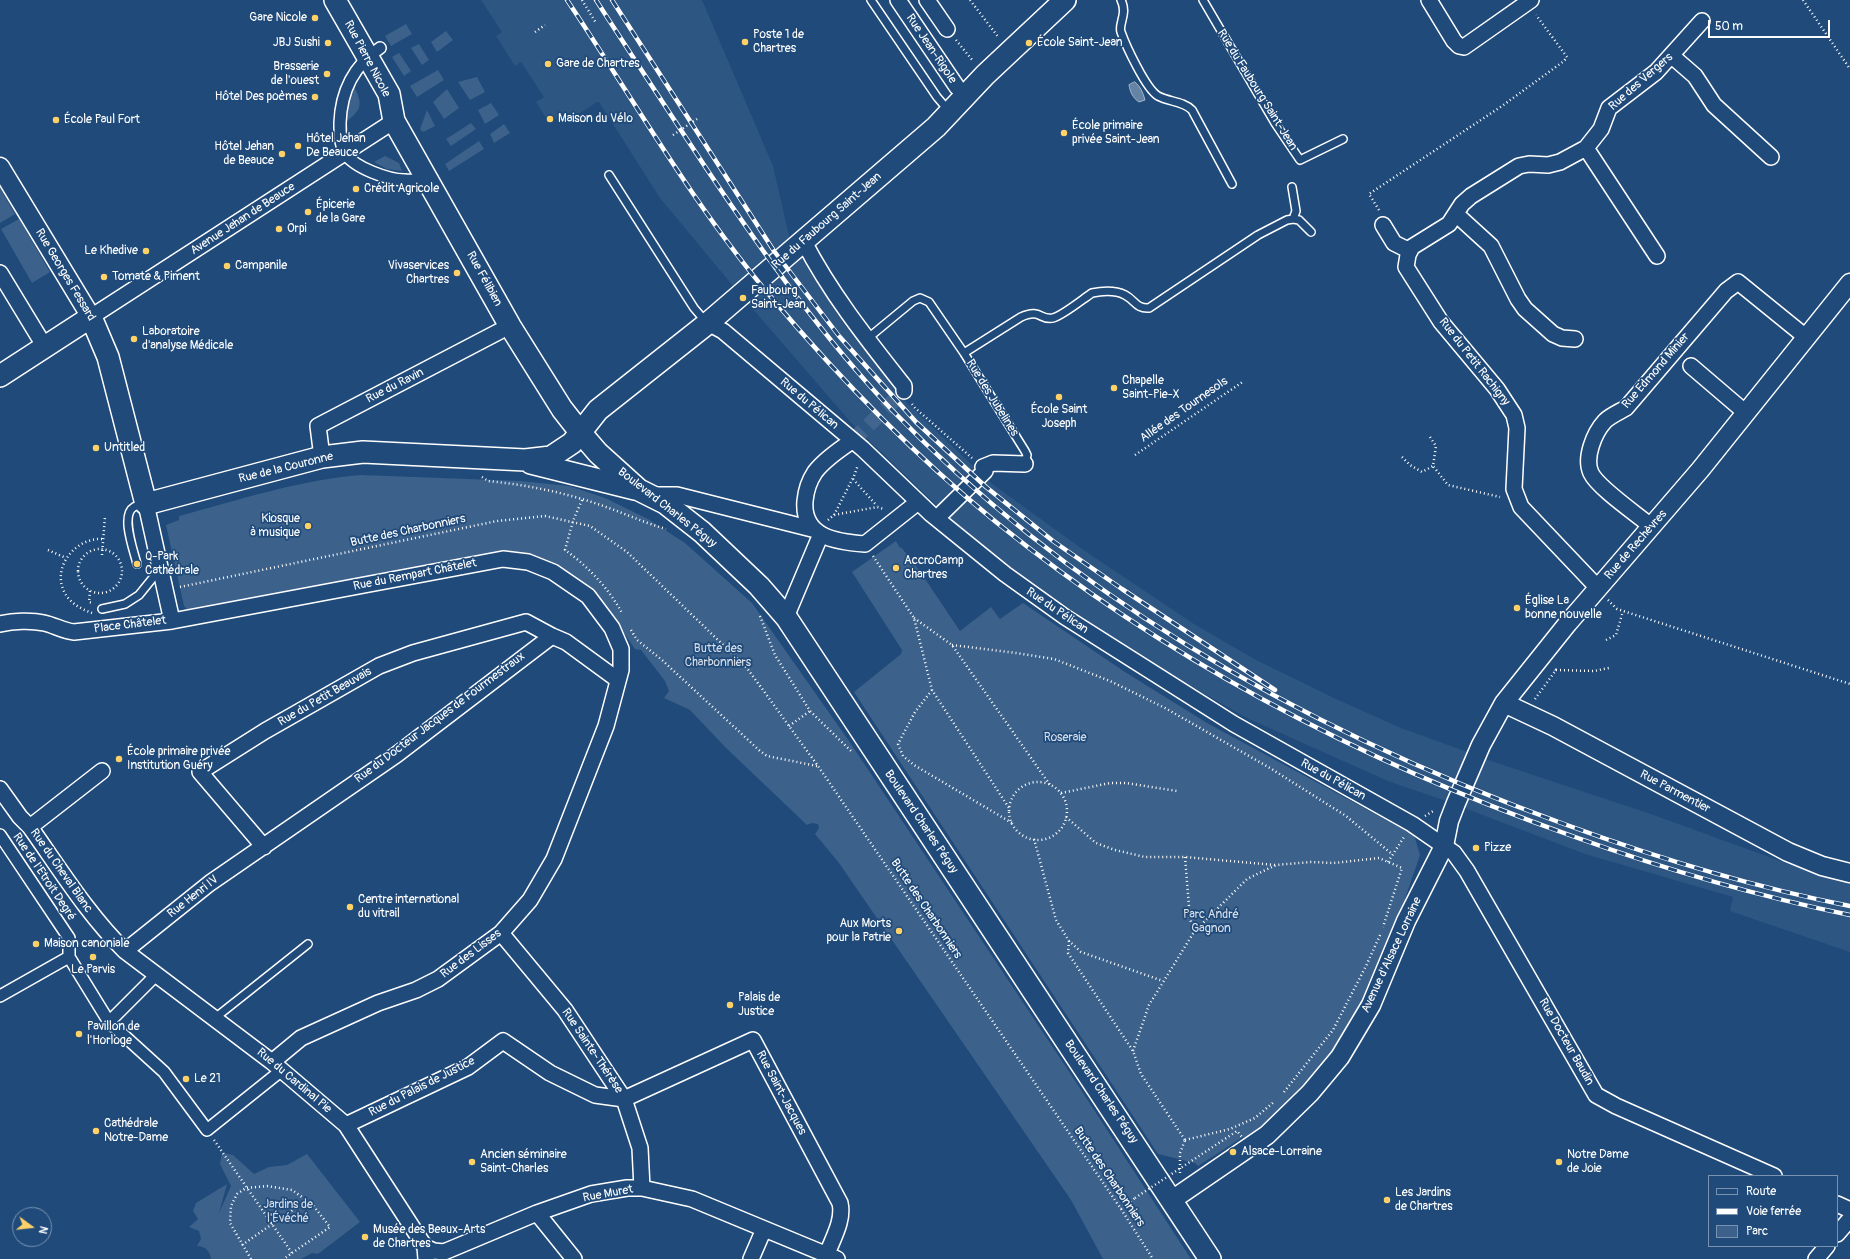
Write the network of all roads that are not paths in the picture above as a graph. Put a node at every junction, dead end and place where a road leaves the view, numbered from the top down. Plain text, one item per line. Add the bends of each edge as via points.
1 (335, 0) edge
2 (871, 0) edge
3 (898, 0) edge
4 (927, 0) edge
5 (1065, 0) edge
6 (1121, 0) edge
7 (1202, 0) edge
8 (1429, 0) edge
9 (1529, 2) edge
10 (1702, 21) dead end
11 (947, 29) road end
12 (374, 52) junction
13 (1672, 56) junction
14 (966, 96) junction
15 (950, 112) junction
16 (394, 121) junction
17 (1343, 139) dead end
18 (1586, 148) junction
19 (345, 153) junction
20 (1771, 157) dead end
21 (0, 168) edge
22 (609, 175) dead end
23 (427, 178) junction
24 (1232, 184) dead end
25 (1292, 187) dead end
26 (1456, 215) junction
27 (1293, 219) junction
28 (1383, 225) road end
29 (1311, 232) dead end
30 (804, 242) junction
31 (1409, 253) junction
32 (1657, 256) dead end
33 (0, 274) edge
34 (1850, 283) edge
35 (91, 317) junction
36 (708, 323) junction
37 (500, 331) dead end
38 (1807, 338) junction
39 (867, 339) junction
40 (1575, 339) dead end
41 (45, 347) junction
42 (964, 353) junction
43 (1691, 366) dead end
44 (0, 376) edge
45 (904, 390) road end
46 (1746, 413) junction
47 (580, 432) junction
48 (858, 445) junction
49 (322, 457) junction
50 (525, 460) junction
51 (1025, 464) joint
52 (644, 492) junction
53 (918, 502) junction
54 (146, 504) junction
55 (937, 518) junction
56 (1652, 527) junction
57 (816, 531) junction
58 (137, 564) dead end
59 (161, 568) junction
60 (1598, 588) junction
61 (100, 612) road end
62 (786, 617) junction
63 (172, 621) junction
64 (0, 624) edge
65 (552, 636) junction
66 (621, 649) joint
67 (618, 680) junction
68 (1504, 703) junction
69 (102, 771) dead end
70 (0, 789) edge
71 (30, 827) junction
72 (0, 835) edge
73 (1444, 846) junction
74 (264, 847) junction
75 (1850, 872) edge
76 (501, 933) junction
77 (308, 944) dead end
78 (125, 951) junction
79 (69, 957) junction
80 (157, 974) junction
81 (0, 996) edge
82 (215, 1018) junction
83 (109, 1022) junction
84 (277, 1066) junction
85 (624, 1099) junction
86 (346, 1125) junction
87 (1772, 1175) edge
88 (642, 1188) junction
89 (1180, 1195) junction
90 (1838, 1204) edge
91 (1850, 1210) edge
92 (537, 1213) junction
93 (1850, 1219) edge
94 (764, 1229) junction
95 (1838, 1233) edge
96 (1814, 1247) edge
97 (1826, 1247) edge
98 (426, 1253) edge
99 (832, 1257) edge
100 (574, 1259) edge
101 (751, 1259) edge
102 (1210, 1259) edge
103 (1815, 1259) edge

1 - 12 main road, Rue Pierre Nicole
2 - 15 lane
3 - 14 street, Rue Jean-Rigole via 957,87
4 - 11 street
5 - 14 main road, Rue du Faubourg Saint-Jean
6 - 24 lane via 1124,17 1120,30 1129,52 1155,93 1192,110
7 - 17 lane, Rue du Faubourg Saint-Jean via 1300,160
8 - 9 street via 1454,41 1464,47
10 - 13 street, Rue des Vergers
12 - 16 main road, Rue Pierre Nicole via 389,94
12 - 19 street via 351,78 344,94 340,136
13 - 18 street, Rue des Vergers via 1656,72 1609,108 1601,129
13 - 20 street via 1695,76 1714,105
14 - 15 main road, Rue du Faubourg Saint-Jean
15 - 30 main road, Rue du Faubourg Saint-Jean
16 - 19 street, Avenue Jehan de Beauce
16 - 23 main road, Rue Félibien
18 - 26 street, Rue des Vergers via 1560,162 1519,166 1471,196 1462,204
18 - 32 street
19 - 23 street via 353,162 391,179
19 - 35 street, Avenue Jehan de Beauce
21 - 35 street, Rue Georges Fessard
22 - 36 lane via 694,308
23 - 47 main road, Rue Félibien via 510,326 562,409
25 - 27 lane via 1296,211
26 - 31 street, Rue des Vergers via 1449,224 1418,242
26 - 40 street via 1491,246 1525,309 1553,334
27 - 29 lane via 1299,220
27 - 42 lane via 1258,235 1149,308 1137,306 1125,295 1109,291 1092,293 1053,318 1042,317 1036,312 1025,315
28 - 31 street via 1394,243
30 - 36 main road, Rue du Faubourg Saint-Jean
30 - 39 street via 820,273
31 - 60 street, Rue du Petit Rachigny via 1406,267 1441,322 1498,389 1514,415 1517,428 1514,489 1516,499
33 - 41 street
34 - 38 street, Rue de Rechèvres
35 - 41 main road
35 - 54 main road, Rue Georges Fessard via 108,357
36 - 47 main road, Rue du Faubourg Saint-Jean via 598,410
36 - 48 street, Rue du Pélican via 722,331
37 - 49 street, Rue du Ravin via 318,426
38 - 46 street, Rue de Rechèvres
38 - 56 street, Rue Edmond Minier via 1738,282 1726,291 1626,408 1605,421 1594,437 1589,458 1591,473 1602,487
39 - 42 lane, Rue des Jubelines via 920,298 928,302
39 - 45 street
41 - 44 main road
42 - 51 lane, Rue des Jubelines via 1025,451
43 - 46 street
46 - 56 street, Rue de Rechèvres
47 - 50 main road, Rue de la Couronne via 572,443 551,457
47 - 52 main road, Boulevard Charles Péguy via 598,453
48 - 53 street, Rue du Pélican
48 - 57 street via 816,471 810,481 806,492 805,517
49 - 50 main road, Rue de la Couronne via 363,452
49 - 54 main road, Rue de la Couronne
50 - 52 main road, Rue de la Couronne
51 - 55 street, Rue des Jubelines via 1002,462 983,467 985,471
52 - 57 street via 678,495
52 - 62 main road, Boulevard Charles Péguy via 664,503 702,532 759,586
53 - 55 street, Rue du Pélican
53 - 57 street via 865,544 848,543
54 - 58 lane via 134,507 128,514 127,523
54 - 59 street, Place Châtelet
55 - 73 street, Rue du Pélican via 1005,574 1065,617 1234,724 1412,824
56 - 60 street, Rue de Rechèvres
57 - 62 street
59 - 61 lane via 139,595 125,604
59 - 63 street, Place Châtelet
60 - 68 street, Rue de Rechèvres
62 - 89 main road, Boulevard Charles Péguy via 884,766
63 - 64 street, Place Châtelet via 74,632 44,623 14,621
63 - 66 street, Rue du Rempart Châtelet via 503,559 528,562 553,572 588,596 612,628
65 - 67 street via 566,642
65 - 74 street, Rue du Docteur Jacques de Fourmestraux via 396,755
65 - 74 street, Rue du Petit Beauvais via 526,622 413,653 379,666 265,731 200,772
66 - 67 street, Rue des Lisses via 622,660
67 - 76 street, Rue des Lisses via 606,726 554,859 530,900
68 - 73 street, Rue de Rechèvres via 1484,738 1456,803
68 - 75 street, Rue Parmentier via 1553,726 1788,852 1822,866
69 - 71 street
70 - 71 street, Rue du Cheval Blanc
71 - 78 street, Rue du Cheval Blanc via 96,920
72 - 79 street, Rue de l'Etroit Degré via 69,938
73 - 87 street, Rue Docteur Baudin via 1454,853 1467,871 1596,1094 1616,1106
73 - 89 street, Avenue d'Alsace Lorraine via 1406,921 1372,1005 1340,1057 1310,1093 1267,1134
74 - 78 street, Rue Henri IV via 210,883
76 - 84 street, Rue des Lisses via 438,979 301,1038
76 - 85 street, Rue Sainte-Thérèse via 565,1010
77 - 82 lane
78 - 80 street, Rue du Cardinal Pie
79 - 81 street
79 - 83 street
80 - 82 street, Rue du Cardinal Pie
80 - 83 street
82 - 84 street, Rue du Cardinal Pie
83 - 84 street via 164,1072 207,1130
84 - 86 street, Rue du Cardinal Pie
85 - 86 street, Rue du Palais de Justice via 595,1095 550,1073 503,1041 468,1067
85 - 88 street, Rue Sainte-Thérèse via 640,1148
85 - 99 street, Rue Saint-Jacques via 753,1040 840,1203 842,1211
86 - 98 street, Rue du Cardinal Pie
88 - 92 street, Rue Muret via 591,1194
88 - 94 street, Rue Muret via 692,1199
89 - 102 main road, Boulevard Charles Péguy
90 - 91 street
92 - 98 street, Rue Muret via 444,1252
92 - 100 street
93 - 95 street
94 - 99 street, Rue Muret
94 - 101 street
96 - 103 street
97 - 103 street

